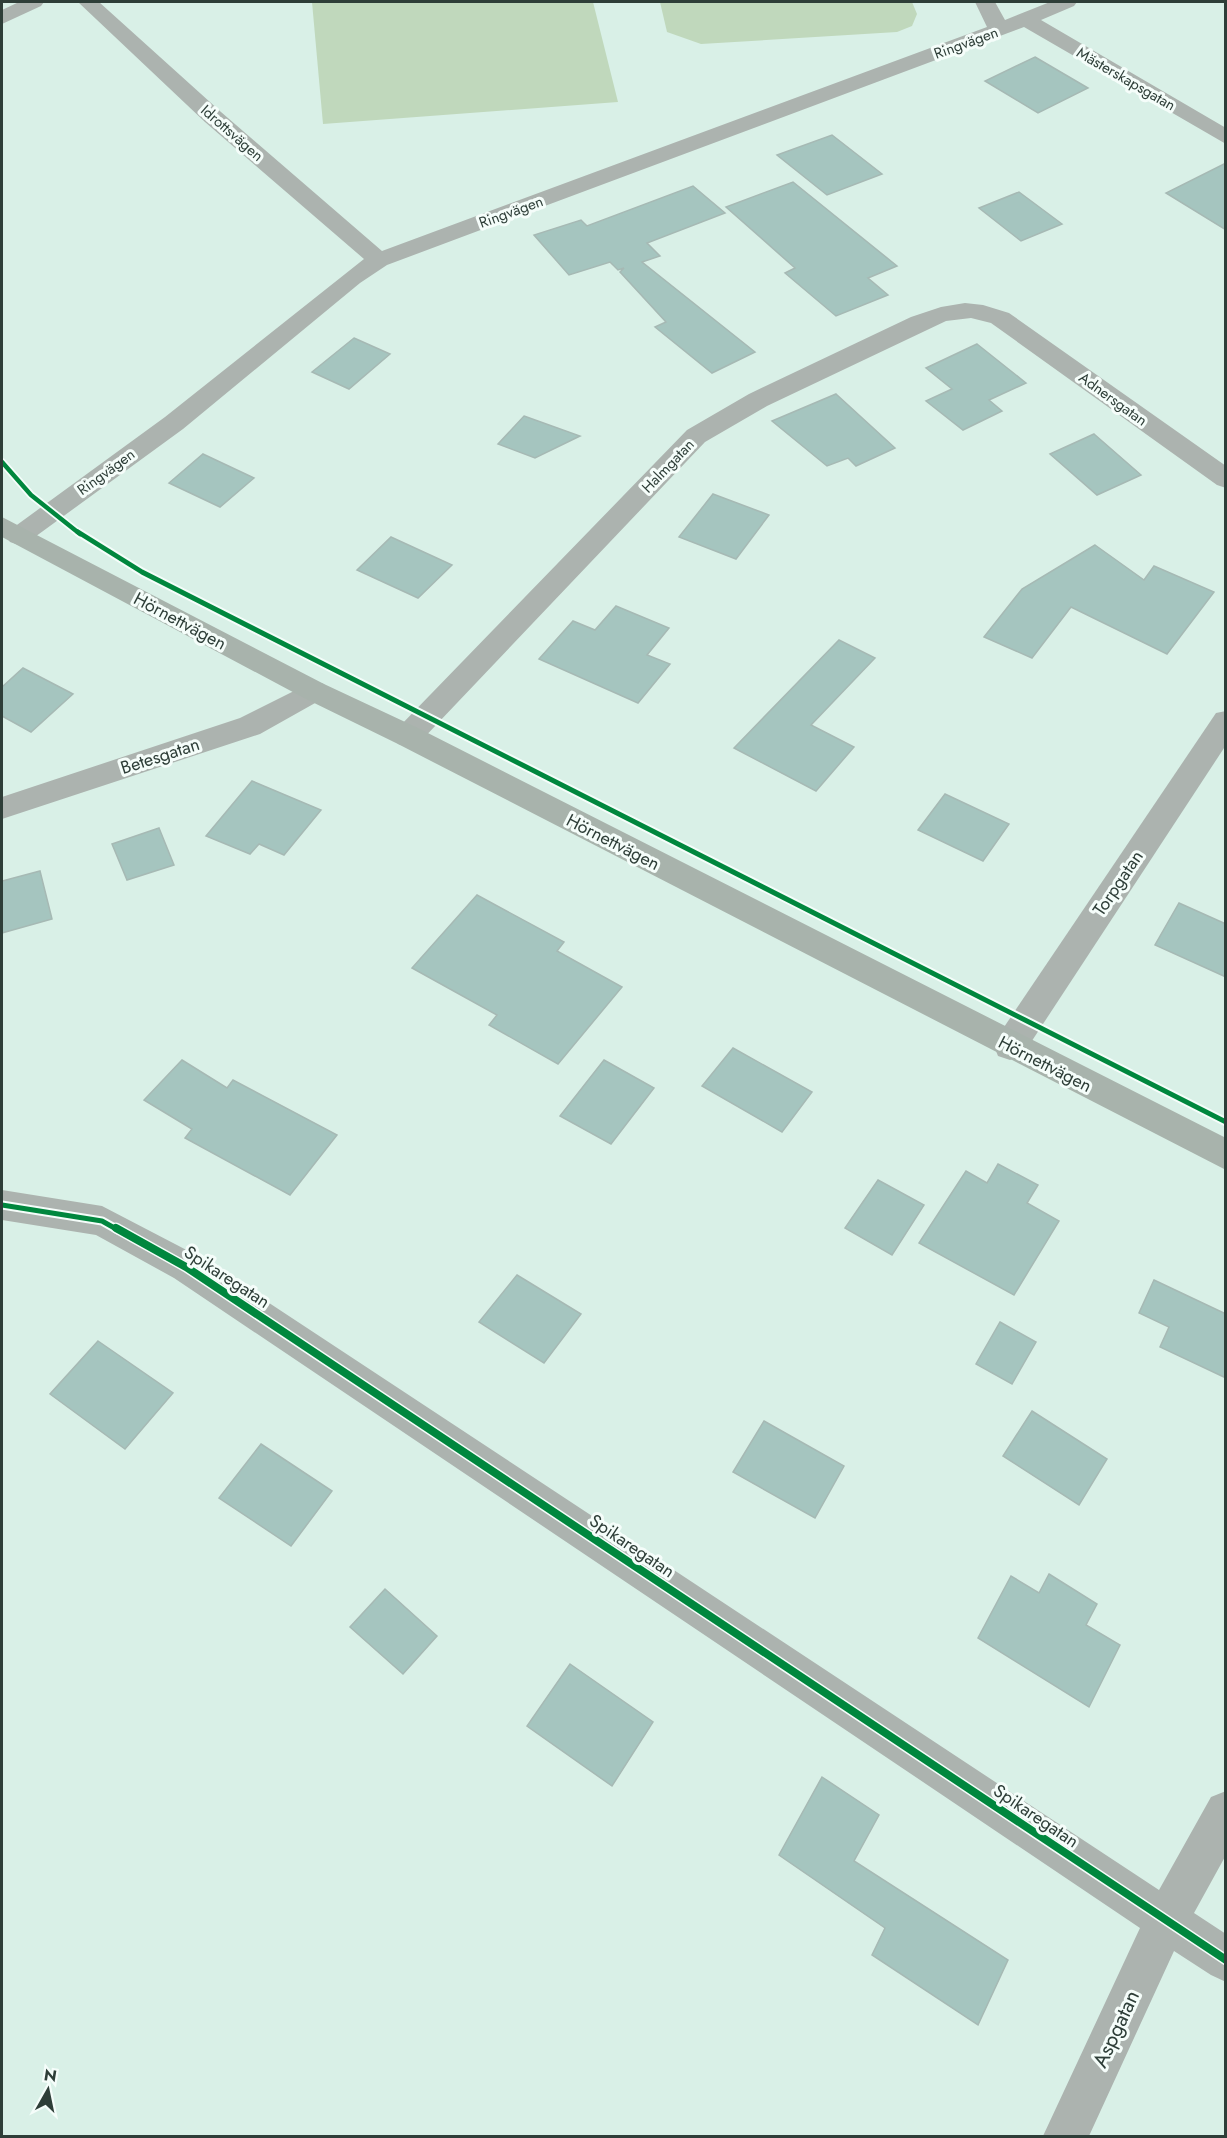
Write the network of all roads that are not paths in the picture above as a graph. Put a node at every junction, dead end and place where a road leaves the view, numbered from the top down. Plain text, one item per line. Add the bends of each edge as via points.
1 (34, 2) edge
2 (88, 2) edge
3 (985, 2) edge
4 (1067, 2) edge
5 (2, 18) edge
6 (1026, 20) junction
7 (999, 30) junction
8 (1226, 138) edge
9 (379, 260) junction
10 (1000, 318) joint
11 (1226, 480) edge
12 (10, 531) edge
13 (314, 691) junction
14 (1226, 721) edge
15 (408, 736) junction
16 (2, 808) edge
17 (1011, 1046) junction
18 (1226, 1155) edge
19 (2, 1205) edge
20 (1226, 1812) edge
21 (1166, 1921) junction
22 (1226, 1960) edge
23 (1066, 2136) edge

1 - 5 street
2 - 9 street, Idrottsvägen via 213,117
3 - 7 street
4 - 6 street, Ringvägen
6 - 7 street, Ringvägen
6 - 8 street, Mästerskapsgatan
7 - 9 street, Ringvägen
9 - 12 street, Ringvägen via 174,423
10 - 11 street, Adnersgatan
10 - 15 street, Halmgatan via 971,310 949,312 722,419 696,436
12 - 13 street, Hörnettvägen
13 - 15 street, Hörnettvägen
13 - 16 street, Betesgatan via 250,726
14 - 17 street, Torpgatan
15 - 17 street, Hörnettvägen
17 - 18 street, Hörnettvägen
19 - 21 street, Spikaregatan via 102,1221 186,1267
20 - 21 street, Aspgatan
21 - 22 street, Spikaregatan
21 - 23 street, Aspgatan

